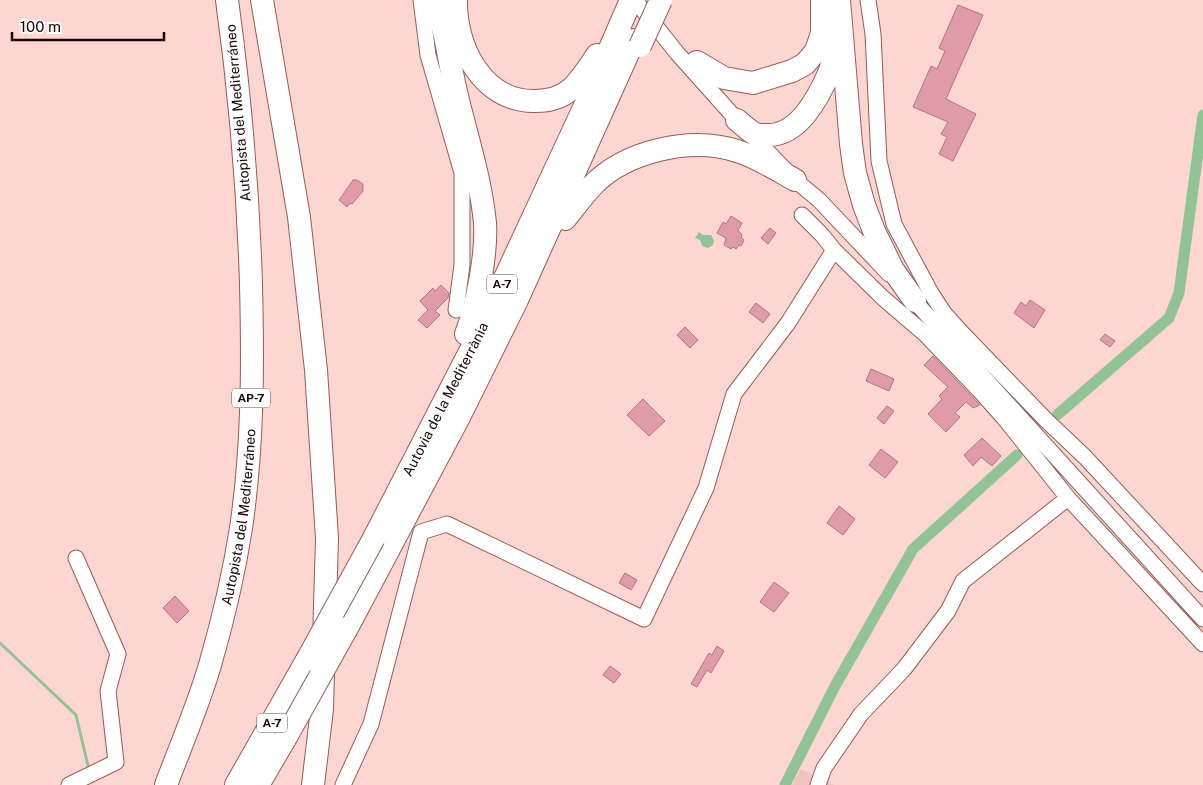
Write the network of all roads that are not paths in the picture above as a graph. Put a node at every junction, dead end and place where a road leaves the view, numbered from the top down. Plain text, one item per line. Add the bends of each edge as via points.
1 (227, 0) edge
2 (262, 0) edge
3 (421, 0) edge
4 (438, 0) edge
5 (456, 0) edge
6 (822, 0) edge
7 (868, 0) edge
8 (840, 9) edge
9 (635, 14) edge
10 (697, 62) junction
11 (736, 120) junction
12 (764, 135) junction
13 (795, 180) junction
14 (819, 200) junction
15 (802, 216) dead end
16 (565, 219) junction
17 (834, 250) junction
18 (517, 300) junction
19 (915, 301) junction
20 (456, 310) dead end
21 (422, 444) junction
22 (1068, 498) junction
23 (76, 558) dead end
24 (1203, 584) edge
25 (1203, 619) edge
26 (1203, 644) edge
27 (75, 782) edge
28 (166, 785) edge
29 (236, 785) edge
30 (258, 785) edge
31 (313, 785) edge
32 (343, 785) edge
33 (818, 785) edge

1 - 28 highway, Autopista del Mediterráneo / AP-7 via 244,149 249,239 253,355 248,454 240,528 210,666
2 - 31 highway via 299,217 319,409 327,538 322,709
3 - 20 street via 428,55 462,173 462,265
4 - 21 highway via 485,225 473,316 425,421
5 - 9 highway via 460,34 478,73 487,84 517,100 547,100 562,95 581,78 602,46
6 - 10 highway via 822,33 816,50 805,64 792,72 753,83 724,78
7 - 24 street via 873,34 879,161 894,224 931,292 961,332 1085,456
8 - 12 highway via 831,68 821,91 793,126 784,132
8 - 19 highway via 851,144 864,205 893,270
9 - 10 street
9 - 11 street via 677,52
9 - 16 highway
9 - 18 highway, Autovia de la Mediterrània / A-7
9 - 21 highway, Autovia de la Mediterrània / A-7 via 589,97 478,336
10 - 12 street
11 - 12 highway via 755,134
11 - 13 street
12 - 14 street
13 - 14 street
13 - 16 highway via 737,151 712,146 658,150 634,158 608,173 592,186
14 - 19 street
15 - 17 street
16 - 18 highway via 535,279
17 - 22 street via 925,334 980,391
17 - 32 street via 788,323 734,394 706,488 644,619 448,524 421,532 371,724
18 - 30 highway, Autovia de la Mediterrània / A-7, bridge via 347,628
19 - 25 street
21 - 29 highway, Autovia de la Mediterrània / A-7, bridge via 374,538
22 - 26 street
22 - 33 street via 963,581 948,612 904,669 861,714 824,768
23 - 27 street via 118,654 108,691 116,762

